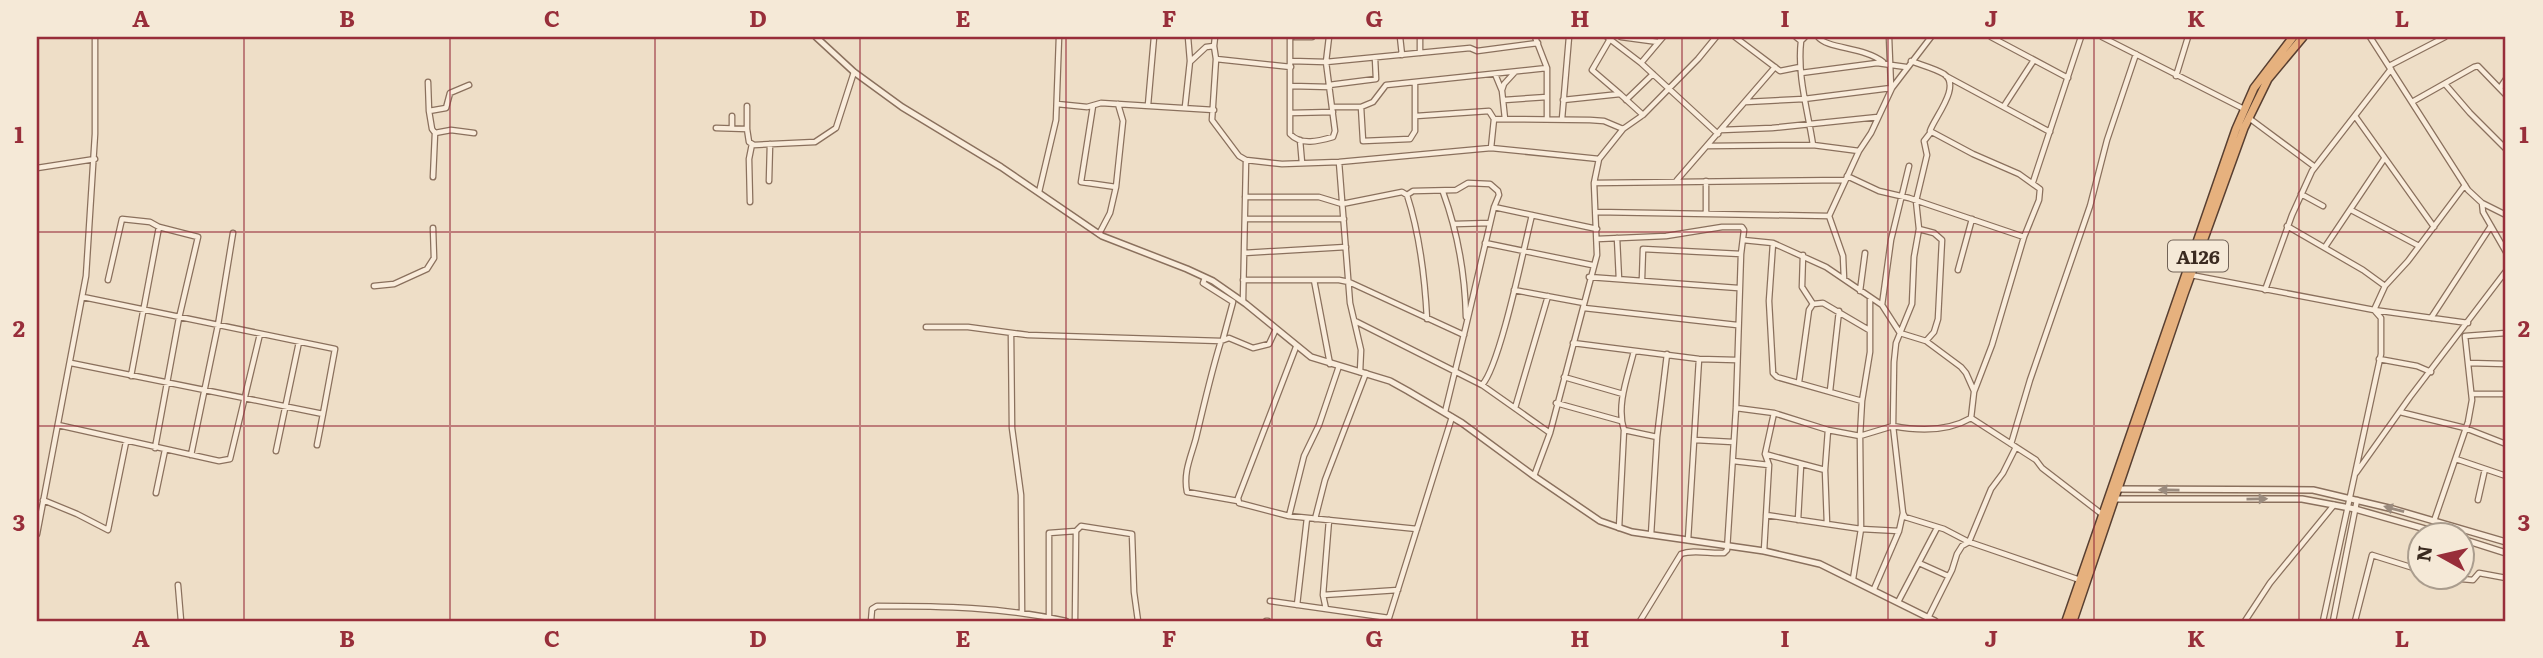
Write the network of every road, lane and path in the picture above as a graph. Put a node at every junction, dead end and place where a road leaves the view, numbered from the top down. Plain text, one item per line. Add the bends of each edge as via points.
1 (95, 37) edge
2 (816, 37) edge
3 (1059, 37) edge
4 (1154, 37) edge
5 (1188, 37) edge
6 (1215, 37) edge
7 (1292, 37) edge
8 (1312, 37) edge
9 (1329, 37) edge
10 (1399, 37) edge
11 (1420, 37) edge
12 (1535, 37) edge
13 (1569, 37) edge
14 (1621, 37) edge
15 (1663, 37) edge
16 (1716, 37) edge
17 (1735, 37) edge
18 (1796, 37) edge
19 (1818, 37) edge
20 (1889, 37) edge
21 (1991, 37) edge
22 (2081, 37) edge
23 (2102, 37) edge
24 (2188, 37) edge
25 (2293, 37) edge
26 (2303, 37) edge
27 (2370, 37) edge
28 (2445, 37) edge
29 (1609, 38) edge
30 (1929, 38) edge
31 (1803, 39) edge
32 (1538, 43) junction
33 (1658, 43) junction
34 (1214, 46) junction
35 (1420, 53) junction
36 (2136, 54) junction
37 (1402, 55) junction
38 (1375, 58) junction
39 (1216, 59) junction
40 (2034, 60) junction
41 (1190, 61) junction
42 (1911, 61) junction
43 (1326, 62) junction
44 (1641, 63) junction
45 (1291, 64) junction
46 (1887, 64) junction
47 (1775, 67) junction
48 (1906, 67) junction
49 (1548, 68) junction
50 (2390, 68) junction
51 (1801, 70) junction
52 (854, 72) junction
53 (1515, 72) junction
54 (1495, 74) junction
55 (1653, 75) junction
56 (1946, 75) junction
57 (2176, 76) junction
58 (2068, 78) junction
59 (2506, 79) edge
60 (429, 82) dead end
61 (1415, 82) junction
62 (2445, 84) junction
63 (469, 85) dead end
64 (1291, 86) junction
65 (1329, 86) junction
66 (1892, 88) junction
67 (2500, 88) junction
68 (1668, 89) junction
69 (1502, 91) junction
70 (1620, 94) junction
71 (2506, 95) edge
72 (1547, 97) junction
73 (1804, 99) junction
74 (1504, 100) junction
75 (1563, 100) junction
76 (1626, 100) junction
77 (1745, 102) junction
78 (2412, 102) junction
79 (1057, 104) junction
80 (1118, 104) junction
81 (1148, 105) junction
82 (747, 106) dead end
83 (1093, 106) junction
84 (2004, 106) junction
85 (1185, 107) junction
86 (1360, 107) junction
87 (1332, 109) junction
88 (2244, 109) junction
89 (1214, 110) junction
90 (429, 111) junction
91 (1290, 113) junction
92 (1643, 115) junction
93 (732, 116) dead end
94 (1416, 116) junction
95 (2355, 116) junction
96 (1879, 117) junction
97 (1547, 118) junction
98 (2249, 118) junction
99 (1494, 119) junction
100 (1505, 119) junction
101 (1562, 119) junction
102 (1810, 125) junction
103 (716, 128) dead end
104 (732, 128) junction
105 (747, 129) junction
106 (1623, 129) junction
107 (1719, 132) junction
108 (1931, 132) junction
109 (2050, 132) junction
110 (435, 133) junction
111 (474, 133) dead end
112 (1300, 140) junction
113 (752, 144) junction
114 (770, 144) junction
115 (1813, 145) junction
116 (1707, 146) junction
117 (1491, 148) junction
118 (2506, 149) edge
119 (1858, 151) junction
120 (94, 159) junction
121 (1599, 159) junction
122 (2384, 159) junction
123 (1246, 160) junction
124 (1339, 162) junction
125 (1303, 163) junction
126 (1909, 166) dead end
127 (2315, 167) junction
128 (37, 168) edge
129 (433, 177) dead end
130 (1846, 178) junction
131 (769, 181) dead end
132 (1676, 181) junction
133 (1706, 181) junction
134 (2032, 182) junction
135 (1594, 183) junction
136 (2465, 185) junction
137 (1116, 187) junction
138 (1039, 192) junction
139 (1443, 192) junction
140 (2301, 194) junction
141 (1407, 195) junction
142 (1245, 197) junction
143 (1903, 197) junction
144 (1916, 201) junction
145 (750, 202) dead end
146 (2482, 203) junction
147 (1342, 204) junction
148 (2323, 206) dead end
149 (1494, 207) junction
150 (2351, 209) junction
151 (1595, 212) junction
152 (1706, 214) junction
153 (1532, 215) junction
154 (2506, 215) edge
155 (1829, 216) junction
156 (1245, 219) junction
157 (1343, 219) junction
158 (1972, 219) junction
159 (1490, 223) junction
160 (1455, 224) junction
161 (2287, 226) junction
162 (2491, 226) junction
163 (159, 227) junction
164 (2434, 227) junction
165 (433, 228) dead end
166 (1597, 229) junction
167 (1919, 229) junction
168 (233, 233) dead end
169 (1099, 234) junction
170 (2024, 237) junction
171 (1617, 238) junction
172 (1597, 239) junction
173 (1743, 240) junction
174 (1485, 243) junction
175 (1773, 243) junction
176 (2419, 246) junction
177 (1346, 247) junction
178 (2325, 247) junction
179 (1523, 252) junction
180 (2506, 252) edge
181 (1244, 253) junction
182 (1865, 253) dead end
183 (1741, 254) junction
184 (1803, 255) junction
185 (1592, 265) junction
186 (1958, 270) dead end
187 (2506, 271) edge
188 (2191, 275) junction
189 (1589, 277) junction
190 (1206, 278) junction
191 (1619, 279) junction
192 (1642, 279) junction
193 (108, 280) dead end
194 (1243, 280) junction
195 (1314, 280) junction
196 (1844, 280) junction
197 (1349, 282) junction
198 (374, 286) dead end
199 (2385, 286) junction
200 (1738, 288) junction
201 (1514, 290) junction
202 (2265, 290) junction
203 (1860, 291) junction
204 (1548, 296) junction
205 (83, 297) junction
206 (1870, 299) junction
207 (1242, 302) junction
208 (1813, 304) junction
209 (1882, 304) junction
210 (1584, 305) junction
211 (143, 310) junction
212 (2374, 310) junction
213 (1839, 311) junction
214 (179, 318) junction
215 (2431, 318) junction
216 (1427, 319) junction
217 (1355, 321) junction
218 (2468, 323) junction
219 (218, 325) junction
220 (1737, 325) junction
221 (1466, 326) junction
222 (926, 327) dead end
223 (1276, 329) junction
224 (1870, 331) junction
225 (1900, 333) junction
226 (2506, 333) edge
227 (260, 334) junction
228 (1011, 334) junction
229 (1464, 335) junction
230 (2458, 336) junction
231 (2465, 336) junction
232 (1222, 340) junction
233 (1926, 341) junction
234 (299, 342) junction
235 (1573, 343) junction
236 (1296, 347) junction
237 (1634, 351) junction
238 (1667, 354) junction
239 (1699, 359) junction
240 (2379, 359) junction
241 (1736, 360) junction
242 (71, 363) junction
243 (2468, 363) junction
244 (1330, 364) junction
245 (2506, 364) edge
246 (1339, 366) junction
247 (1363, 372) junction
248 (1455, 372) junction
249 (2431, 372) junction
250 (131, 376) junction
251 (1564, 377) junction
252 (1799, 382) junction
253 (167, 383) junction
254 (1482, 384) junction
255 (205, 391) junction
256 (1830, 391) junction
257 (1974, 392) junction
258 (1623, 394) junction
259 (2472, 394) junction
260 (2506, 394) edge
261 (245, 399) junction
262 (1862, 401) junction
263 (1556, 403) junction
264 (286, 407) junction
265 (1515, 408) junction
266 (1735, 408) junction
267 (1445, 412) junction
268 (2399, 412) junction
269 (1774, 413) junction
270 (323, 414) junction
271 (1452, 416) junction
272 (1970, 418) junction
273 (1621, 421) junction
274 (58, 425) junction
275 (1893, 426) junction
276 (2465, 428) junction
277 (1624, 430) junction
278 (1828, 430) junction
279 (1550, 433) junction
280 (1860, 436) junction
281 (1657, 437) junction
282 (1695, 440) junction
283 (126, 442) junction
284 (1733, 442) junction
285 (2506, 444) edge
286 (317, 445) dead end
287 (2014, 445) junction
288 (155, 448) junction
289 (165, 450) junction
290 (276, 451) dead end
291 (1765, 454) junction
292 (191, 455) junction
293 (2456, 459) junction
294 (1732, 461) junction
295 (1769, 465) junction
296 (1801, 465) junction
297 (2485, 469) junction
298 (1825, 471) junction
299 (1534, 476) junction
300 (2506, 476) edge
301 (2353, 477) junction
302 (2115, 489) junction
303 (156, 493) dead end
304 (2348, 497) junction
305 (2112, 499) junction
306 (43, 500) junction
307 (2357, 500) junction
308 (2478, 500) dead end
309 (1238, 501) junction
310 (2334, 505) junction
311 (2346, 508) junction
312 (2355, 509) junction
313 (1903, 513) junction
314 (1766, 515) junction
315 (2103, 515) junction
316 (1289, 516) junction
317 (1307, 518) junction
318 (1315, 519) junction
319 (1329, 520) junction
320 (1797, 520) junction
321 (2434, 521) junction
322 (2406, 523) edge
323 (1827, 524) junction
324 (1937, 527) junction
325 (1619, 528) junction
326 (1417, 529) junction
327 (1861, 529) junction
328 (1076, 530) junction
329 (1899, 531) junction
330 (37, 534) edge
331 (1651, 535) junction
332 (1688, 541) junction
333 (1969, 542) junction
334 (2506, 542) edge
335 (2476, 543) edge
336 (1727, 545) junction
337 (1764, 551) junction
338 (2506, 553) edge
339 (1919, 563) junction
340 (2406, 566) edge
341 (1948, 576) junction
342 (2476, 576) edge
343 (2506, 578) edge
344 (1853, 579) junction
345 (2080, 580) junction
346 (178, 585) dead end
347 (1874, 589) junction
348 (1398, 590) junction
349 (1323, 595) junction
350 (1270, 601) dead end
351 (1898, 602) junction
352 (1297, 605) junction
353 (1326, 609) junction
354 (1022, 612) junction
355 (1928, 618) junction
356 (1049, 619) edge
357 (1389, 620) edge
358 (181, 621) edge
359 (871, 621) edge
360 (1066, 621) edge
361 (1075, 621) edge
362 (1138, 621) edge
363 (1640, 621) edge
364 (1935, 621) edge
365 (2066, 621) edge
366 (2073, 621) edge
367 (2245, 621) edge
368 (2323, 621) edge
369 (2333, 621) edge
370 (2355, 621) edge

1 - 120 street
2 - 52 street
3 - 79 street
4 - 81 street
5 - 41 street
6 - 34 street
7 - 8 street
7 - 45 street
9 - 43 street
10 - 37 street
11 - 35 street
12 - 32 street
13 - 75 street
14 - 33 street
15 - 33 street
16 - 68 street
17 - 47 street
18 - 31 street
19 - 46 street
20 - 46 street
21 - 40 street
22 - 58 street
23 - 36 street
24 - 57 street
25 - 88 highway, A126 via 2261,77
26 - 98 highway, A126 via 2268,79
27 - 50 street
28 - 50 street
29 - 44 street
29 - 70 street via 1592,70
30 - 42 street
31 - 51 street
32 - 35 street
32 - 49 street
33 - 44 street
34 - 39 street
34 - 41 street
35 - 37 street
36 - 57 street
36 - 287 street via 2090,206 2029,380
37 - 38 street
38 - 43 street
38 - 65 street via 1376,79
39 - 45 street
39 - 89 street
40 - 58 street
40 - 84 street
41 - 85 street
42 - 48 street
42 - 56 street
43 - 45 street
43 - 65 street
44 - 55 street
45 - 64 street
46 - 48 street
46 - 51 street
46 - 66 street
47 - 51 street via 1784,72
47 - 77 street
48 - 66 street
49 - 53 street
49 - 72 street
50 - 78 street
50 - 95 street
51 - 73 street
52 - 114 street via 836,128 815,142
52 - 138 street
53 - 54 street
53 - 69 street
54 - 61 street
54 - 69 street
55 - 68 street
55 - 76 street
56 - 84 street
56 - 108 street via 1949,95
57 - 88 street
58 - 109 street
59 - 67 street
60 - 90 street
61 - 86 street via 1386,85 1375,100
61 - 94 street
62 - 67 street via 2479,66
62 - 78 street
62 - 118 street
63 - 90 street via 450,93 446,108
64 - 65 street
64 - 91 street
65 - 87 street
66 - 73 street
66 - 96 street
67 - 71 street
68 - 92 street
68 - 107 street
69 - 74 street
70 - 75 street
70 - 76 street
72 - 74 street
72 - 97 street
73 - 77 street
73 - 102 street
74 - 100 street
75 - 101 street
76 - 92 street
77 - 107 street
78 - 136 street
79 - 83 street
79 - 138 street
80 - 81 street
80 - 83 street
80 - 137 street via 1123,132
81 - 85 street
82 - 105 street
83 - 137 street via 1081,182
84 - 109 street
85 - 89 street
86 - 87 street
86 - 94 street via 1363,141 1410,139
87 - 91 street
87 - 112 street via 1333,137
88 - 302 highway, A126
89 - 123 street via 1214,124
90 - 110 street
91 - 112 street via 1290,134
92 - 106 street
93 - 104 street
94 - 99 street via 1489,111
95 - 122 street
95 - 127 street
96 - 102 street
96 - 119 street
97 - 100 street
97 - 101 street
98 - 127 street
98 - 188 highway, A126
99 - 100 street
99 - 117 street
101 - 106 street via 1604,121
102 - 107 street
102 - 115 street
103 - 104 street
104 - 105 street
105 - 113 street
106 - 121 street
107 - 116 street
108 - 134 street
108 - 144 street via 1924,141 1926,167
109 - 134 street
110 - 111 street
110 - 129 street
112 - 125 street
113 - 114 street
113 - 145 street
114 - 131 street
115 - 116 street
115 - 119 street
116 - 132 street
117 - 121 street
117 - 124 street
119 - 130 street
120 - 128 street
120 - 205 street
121 - 135 street
122 - 150 street
122 - 164 street
123 - 125 street
123 - 142 street
124 - 125 street
124 - 147 street
126 - 143 street
127 - 140 street
130 - 133 street
130 - 143 street
130 - 155 street
132 - 133 street
132 - 135 street
133 - 152 street
134 - 170 street via 2040,189 2039,200
135 - 151 street
136 - 146 street
136 - 164 street
137 - 169 street
138 - 169 street
139 - 141 street
139 - 149 street via 1468,183 1490,184 1499,195
139 - 160 street
140 - 148 street
140 - 161 street
141 - 147 street via 1402,192
141 - 216 street
142 - 147 street via 1319,197
142 - 156 street
143 - 144 street
143 - 209 street
144 - 158 street
144 - 167 street
146 - 154 street
146 - 162 street
147 - 157 street
149 - 153 street
149 - 159 street
150 - 176 street
150 - 178 street
151 - 152 street
151 - 166 street
152 - 155 street
153 - 166 street
153 - 179 street
155 - 196 street via 1843,256
156 - 157 street
156 - 181 street
157 - 177 street
158 - 170 street
158 - 186 street
159 - 160 street
159 - 174 street
160 - 221 street
161 - 178 street
161 - 202 street
162 - 180 street
162 - 215 street
163 - 193 street via 122,219
163 - 211 street
163 - 214 street via 198,237
164 - 176 street
165 - 198 street via 434,258 427,269 394,284
166 - 172 street
167 - 225 street via 1912,304
167 - 233 street via 1942,240 1938,320
168 - 219 street
169 - 190 street
170 - 257 street
171 - 172 street
171 - 173 street via 1685,234 1721,226 1742,227
171 - 191 street
172 - 185 street
173 - 175 street
173 - 183 street
174 - 179 street
174 - 221 street
175 - 184 street
175 - 252 street via 1771,365 1777,377
176 - 199 street
177 - 181 street
177 - 197 street
178 - 199 street
179 - 185 street
179 - 201 street
181 - 194 street
182 - 203 street
183 - 192 street via 1643,249
183 - 200 street
184 - 196 street
184 - 208 street via 1802,287
185 - 189 street
187 - 218 street
188 - 202 street
188 - 302 highway, A126
189 - 191 street
189 - 210 street
190 - 207 street
190 - 232 street via 1203,283 1233,302
191 - 192 street
192 - 200 street
194 - 195 street
194 - 207 street
195 - 197 street
195 - 244 street
196 - 203 street
197 - 216 street
197 - 217 street
199 - 212 street
200 - 220 street
201 - 204 street
201 - 254 street via 1488,378
202 - 212 street
203 - 206 street
204 - 210 street
204 - 265 street
205 - 211 street
205 - 242 street
206 - 209 street
206 - 224 street
207 - 223 street
208 - 213 street via 1823,303
208 - 252 street
209 - 225 street
210 - 220 street
210 - 235 street
211 - 214 street
211 - 250 street
212 - 215 street
212 - 240 street via 2381,318
213 - 224 street
213 - 256 street
214 - 219 street
214 - 253 street
215 - 218 street
216 - 229 street
217 - 247 street
217 - 248 street
218 - 230 street
219 - 227 street
219 - 255 street
220 - 241 street
221 - 229 street
222 - 228 street
223 - 232 street via 1269,344 1256,348 1229,338
223 - 236 street
224 - 262 street
225 - 233 street
225 - 275 street via 1892,377
226 - 231 street
227 - 234 street
227 - 261 street
228 - 232 street
228 - 354 street
229 - 248 street
230 - 231 street
230 - 249 street
231 - 243 street
232 - 309 street via 1185,476 1187,492
233 - 257 street via 1961,367
234 - 264 street
234 - 270 street via 335,349
235 - 237 street
235 - 251 street
236 - 244 street
236 - 309 street
237 - 238 street
237 - 258 street
238 - 239 street
238 - 281 street
239 - 241 street
239 - 282 street
240 - 249 street
240 - 301 street
241 - 266 street
242 - 250 street
242 - 274 street
243 - 245 street
243 - 259 street
244 - 246 street
246 - 247 street
246 - 316 street via 1304,456
247 - 267 street via 1390,381
247 - 318 street
248 - 254 street
248 - 267 street
249 - 268 street
250 - 253 street
251 - 258 street
251 - 263 street
252 - 256 street
253 - 255 street
253 - 288 street
254 - 265 street
255 - 261 street
255 - 292 street
256 - 262 street
257 - 272 street
258 - 273 street
259 - 260 street
259 - 276 street
261 - 264 street
261 - 292 street via 230,459
262 - 280 street
263 - 273 street
263 - 279 street
264 - 270 street
264 - 290 street
265 - 279 street
266 - 269 street
266 - 284 street
267 - 271 street
268 - 276 street
268 - 301 street
269 - 278 street
269 - 291 street
270 - 286 street
271 - 299 street
271 - 326 street
272 - 275 street via 1941,428
272 - 287 street
273 - 277 street
274 - 283 street
274 - 306 street
275 - 280 street
275 - 313 street
276 - 285 street
276 - 293 street
277 - 281 street
277 - 325 street
278 - 280 street
278 - 298 street
279 - 299 street
280 - 327 street
281 - 331 street
282 - 284 street
282 - 332 street
283 - 288 street
283 - 306 street via 108,530
284 - 294 street
287 - 315 street
287 - 333 street
288 - 289 street
289 - 292 street
289 - 303 street
291 - 295 street
291 - 296 street
293 - 297 street
293 - 321 street
294 - 295 street
294 - 336 street
295 - 314 street
296 - 298 street
296 - 320 street
297 - 300 street
297 - 308 street
298 - 323 street
299 - 325 street via 1600,521
301 - 304 street
304 -> 302 street via 2313,490
302 - 305 highway, A126
304 - 307 street
304 - 311 street
305 -> 310 street via 2287,499
305 - 315 highway, A126
305 - 366 highway, A126
306 - 330 street
307 - 312 street
321 -> 307 street
309 - 316 street
310 - 311 street
310 - 367 street
311 - 312 street
311 - 368 street
312 - 322 street
312 - 369 street
313 - 324 street
313 - 329 street
314 - 320 street
314 - 337 street
315 - 345 highway, A126
316 - 317 street
317 - 318 street
317 - 352 street
318 - 319 street
319 - 326 street
319 - 349 street
320 - 323 street
321 - 334 street
323 - 327 street
324 - 333 street
324 - 339 street
325 - 331 street
326 - 348 street
327 - 329 street
327 - 344 street
328 - 356 street via 1049,533
328 - 361 street
328 - 362 street via 1081,526 1132,534
329 - 347 street
331 - 332 street
332 - 336 street
333 - 341 street via 1957,554
333 - 345 street
335 - 338 street
336 - 337 street
336 - 363 street via 1724,554 1681,554
337 - 344 street via 1820,564
339 - 341 street
339 - 351 street
340 - 370 street via 2372,555
341 - 355 street
342 - 343 street via 2479,573
344 - 347 street
345 - 365 highway, A126
346 - 358 street
347 - 351 street
348 - 349 street
348 - 357 street
349 - 353 street
350 - 352 street
351 - 355 street
352 - 353 street
353 - 357 street
354 - 356 street
354 - 359 street via 963,606 877,606 872,609
355 - 364 street
356 - 360 street

